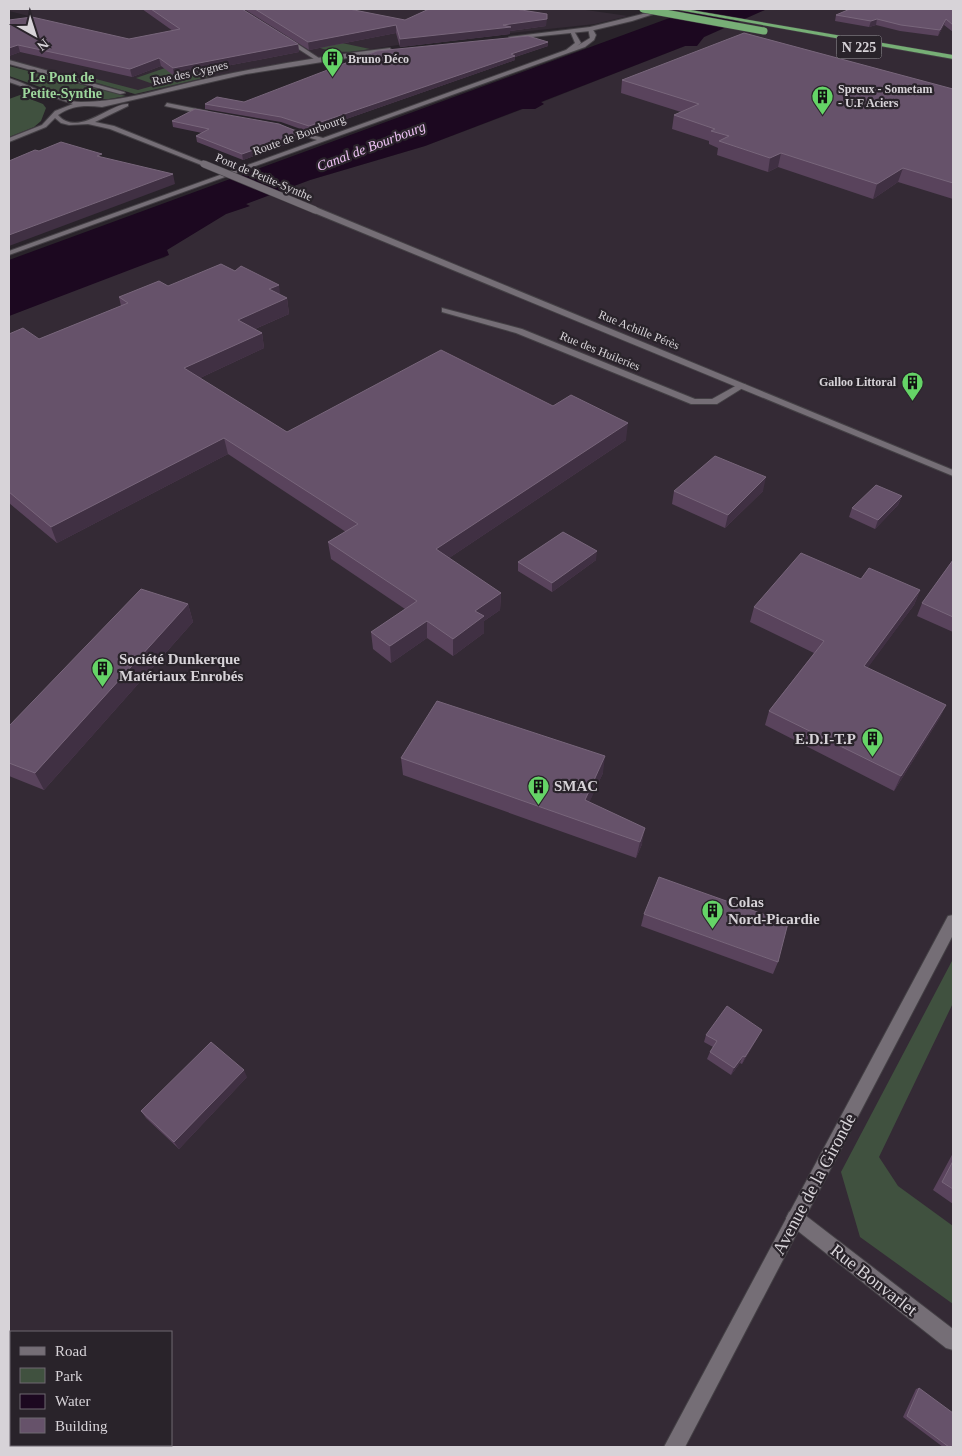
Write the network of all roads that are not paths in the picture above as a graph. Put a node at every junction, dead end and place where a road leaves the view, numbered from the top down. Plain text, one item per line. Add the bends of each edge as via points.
1 (642, 9) edge
2 (668, 9) edge
3 (676, 9) edge
4 (590, 29) junction
5 (572, 32) junction
6 (278, 34) edge
7 (508, 38) edge
8 (394, 50) edge
9 (568, 50) junction
10 (953, 57) edge
11 (319, 60) junction
12 (9, 62) edge
13 (953, 64) edge
14 (289, 65) junction
15 (9, 80) edge
16 (9, 85) edge
17 (122, 93) dead end
18 (82, 104) junction
19 (96, 104) junction
20 (167, 105) dead end
21 (56, 113) junction
22 (108, 114) junction
23 (214, 114) edge
24 (81, 122) junction
25 (264, 123) edge
26 (60, 127) dead end
27 (52, 130) dead end
28 (321, 139) junction
29 (9, 140) edge
30 (9, 146) edge
31 (204, 164) junction
32 (315, 210) joint
33 (9, 253) edge
34 (445, 310) dead end
35 (742, 386) junction
36 (953, 473) edge
37 (953, 921) edge
38 (795, 1218) junction
39 (953, 1341) edge
40 (674, 1447) edge

1 - 13 highway, N 225, bridge
2 - 4 street
3 - 10 highway, N 225
4 - 5 street
4 - 9 street, Route de Bourbourg via 591,40
5 - 7 street
5 - 9 street via 578,43
6 - 11 street
8 - 11 street, Rue des Cygnes
9 - 28 street, Route de Bourbourg
11 - 14 street, Rue des Cygnes
12 - 17 street
14 - 19 street, Rue des Cygnes
14 - 22 street, Rue des Cygnes via 169,92
15 - 18 street
16 - 21 street via 52,103
18 - 19 street, Rue des Cygnes
18 - 21 street
19 - 22 street via 110,109
20 - 23 street
21 - 24 street via 62,121
21 - 29 street via 44,126
22 - 24 street, Rue des Cygnes via 98,120
22 - 31 street via 116,123
24 - 26 street
24 - 31 street via 112,128
25 - 28 street
27 - 30 street
28 - 33 street, Route de Bourbourg
31 - 32 street, Pont de Petite-Synthe, bridge
32 - 35 street, Rue Achille Pérès
34 - 35 street, Rue des Huileries via 519,331 694,402 714,402
35 - 36 street, Rue Achille Pérès
37 - 38 street, Avenue de la Gironde
38 - 39 street, Rue Bonvarlet
38 - 40 street, Avenue de la Gironde

